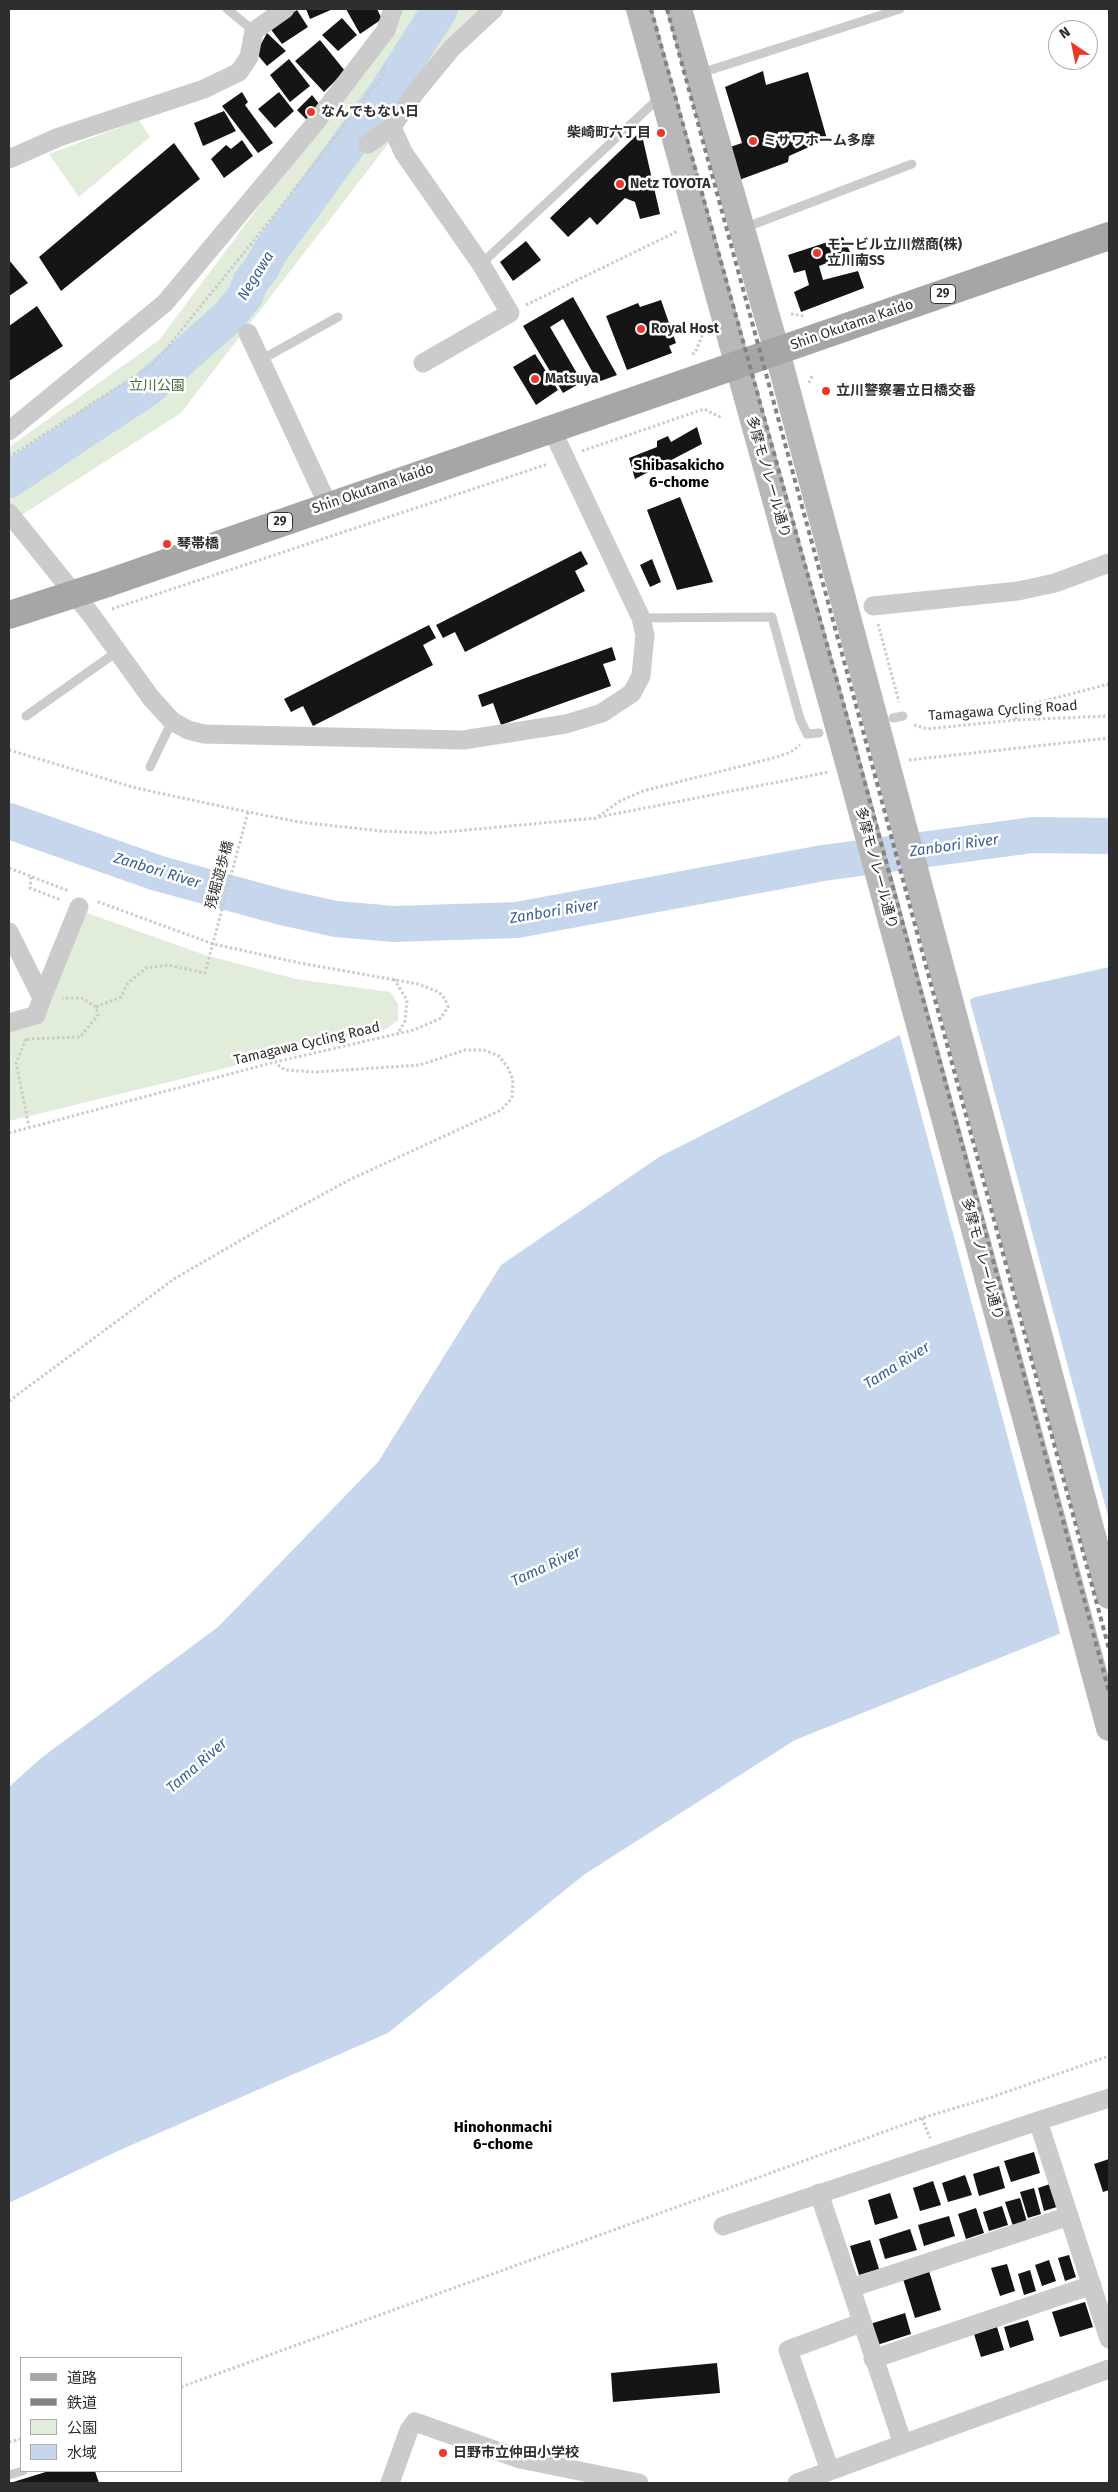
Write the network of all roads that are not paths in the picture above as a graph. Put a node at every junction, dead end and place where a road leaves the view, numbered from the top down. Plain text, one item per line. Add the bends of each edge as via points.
1 (227, 9) edge
2 (285, 9) edge
3 (392, 9) edge
4 (494, 9) edge
5 (639, 9) edge
6 (679, 9) edge
7 (900, 9) edge
8 (254, 31) junction
9 (698, 74) junction
10 (662, 95) junction
11 (392, 127) junction
12 (368, 144) dead end
13 (9, 159) edge
14 (912, 164) dead end
15 (741, 229) junction
16 (1109, 236) edge
17 (481, 264) junction
18 (338, 317) dead end
19 (248, 333) dead end
20 (777, 351) junction
21 (259, 361) junction
22 (423, 363) dead end
23 (737, 364) junction
24 (552, 430) junction
25 (9, 431) edge
26 (328, 505) junction
27 (13, 518) edge
28 (1109, 563) edge
29 (74, 594) junction
30 (873, 606) road end
31 (9, 615) edge
32 (641, 618) junction
33 (118, 651) junction
34 (26, 716) dead end
35 (903, 716) road end
36 (893, 718) dead end
37 (172, 721) junction
38 (818, 733) dead end
39 (150, 767) dead end
40 (84, 900) road end
41 (9, 932) edge
42 (42, 998) junction
43 (9, 1023) edge
44 (1109, 1596) edge
45 (1109, 1728) edge
46 (1109, 2098) edge
47 (1038, 2121) junction
48 (819, 2193) junction
49 (1069, 2216) junction
50 (723, 2226) dead end
51 (1092, 2286) junction
52 (851, 2288) junction
53 (861, 2323) junction
54 (1109, 2338) edge
55 (873, 2359) junction
56 (1109, 2368) edge
57 (903, 2444) junction
58 (830, 2471) junction
59 (390, 2483) edge
60 (639, 2483) edge
61 (797, 2483) edge

1 - 8 lane
2 - 8 street
3 - 25 street via 386,30 312,127 164,303
4 - 11 street via 452,48
5 - 10 main road, 多摩モノレール通り
6 - 9 main road
7 - 9 lane
8 - 13 street via 249,57 239,72 204,89 59,137
9 - 15 main road
10 - 17 lane
10 - 23 main road, 多摩モノレール通り
11 - 12 street
11 - 17 street via 403,152
14 - 15 lane
15 - 20 main road
16 - 20 main road, Shin Okutama Kaido / 29
17 - 22 street via 510,313
18 - 21 lane
19 - 21 street
20 - 23 main road, Shin Okutama Kaido / 29
20 - 44 main road via 896,768
21 - 26 street
23 - 24 main road, Shin Okutama kaido / 29
23 - 45 main road, 多摩モノレール通り via 843,776
24 - 26 main road, Shin Okutama kaido / 29
24 - 32 street
26 - 29 main road, Shin Okutama kaido / 29
27 - 29 street
28 - 30 street via 1055,583 1018,591
29 - 31 main road, Shin Okutama kaido / 29
29 - 33 street
32 - 37 street via 645,635 641,676 632,693 602,714 566,724 463,740 204,734
32 - 38 lane via 772,617 800,719 807,734
33 - 34 lane
33 - 37 street
35 - 36 lane
37 - 39 lane
40 - 42 street
41 - 42 street
42 - 43 street via 36,1015
46 - 47 street
47 - 48 street
47 - 49 street
48 - 50 street
48 - 52 street
49 - 51 street
49 - 52 street
51 - 54 street
51 - 55 street
52 - 53 street
53 - 55 street
53 - 58 street via 788,2350
55 - 57 street
56 - 57 street
57 - 58 street
58 - 61 street
59 - 60 street via 409,2430 415,2422 520,2459

